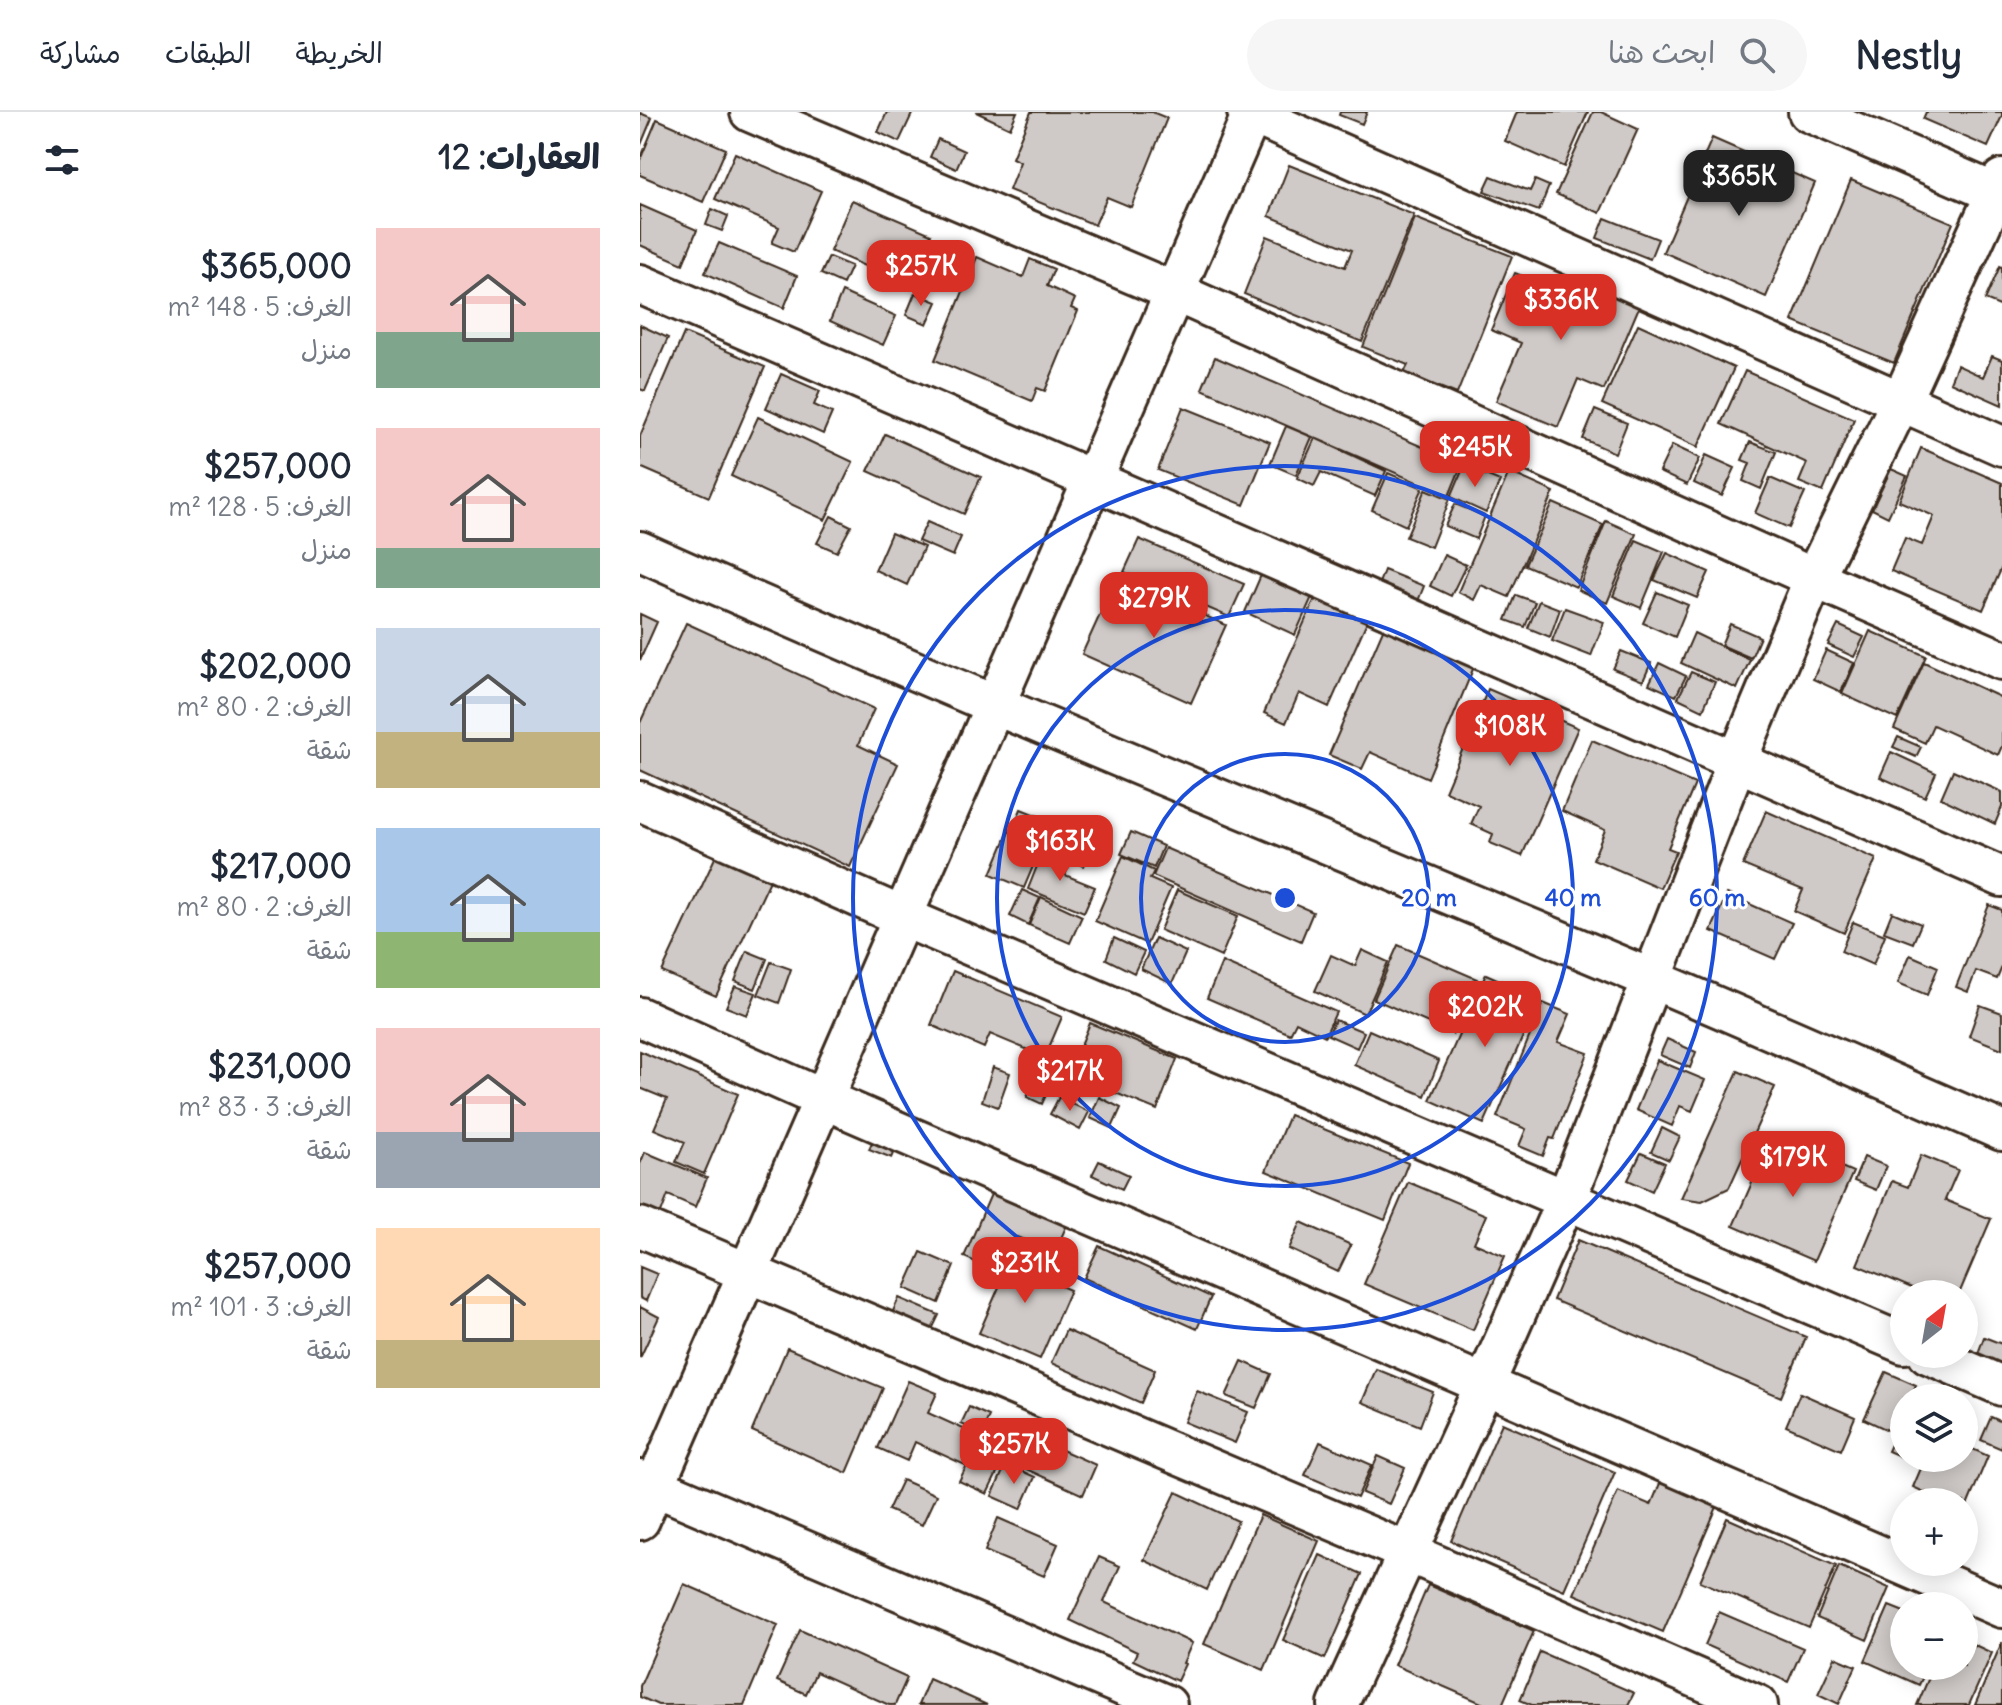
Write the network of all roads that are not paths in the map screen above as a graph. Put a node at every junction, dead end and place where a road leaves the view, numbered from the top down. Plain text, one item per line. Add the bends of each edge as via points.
1 (750, 112) edge
2 (1808, 112) edge
3 (1251, 113) edge
4 (2000, 189) edge
5 (640, 284) edge
6 (1175, 292) junction
7 (1901, 401) junction
8 (2002, 446) edge
9 (1093, 480) junction
10 (640, 551) edge
11 (1814, 578) junction
12 (2002, 660) edge
13 (995, 705) junction
14 (1737, 761) junction
15 (640, 801) edge
16 (2002, 877) edge
17 (903, 917) junction
18 (1652, 979) junction
19 (640, 1017) edge
20 (823, 1099) junction
21 (2002, 1131) edge
22 (1566, 1200) junction
23 (640, 1227) edge
24 (748, 1273) junction
25 (1890, 1338) edge
26 (1960, 1368) edge
27 (1485, 1384) junction
28 (2002, 1386) edge
29 (645, 1496) edge
30 (1407, 1552) junction
31 (2002, 1608) edge
32 (1167, 1705) edge
33 (1338, 1705) edge
34 (1758, 1705) edge

1 - 6 street
2 - 4 street
3 - 6 street
3 - 7 street
4 - 7 street
5 - 9 street
6 - 9 street
6 - 11 street
7 - 8 street
7 - 11 street
9 - 13 street
9 - 14 street
10 - 13 street
11 - 12 street
11 - 14 street
13 - 17 street
13 - 18 street
14 - 16 street
14 - 18 street
15 - 17 street
17 - 20 street
17 - 22 street
18 - 21 street
18 - 22 street
19 - 20 street
20 - 24 street
20 - 27 street
22 - 25 street
22 - 27 street
23 - 24 street
24 - 29 street
24 - 30 street
26 - 28 street
27 - 30 street
27 - 31 street
29 - 32 street
30 - 33 street
30 - 34 street

